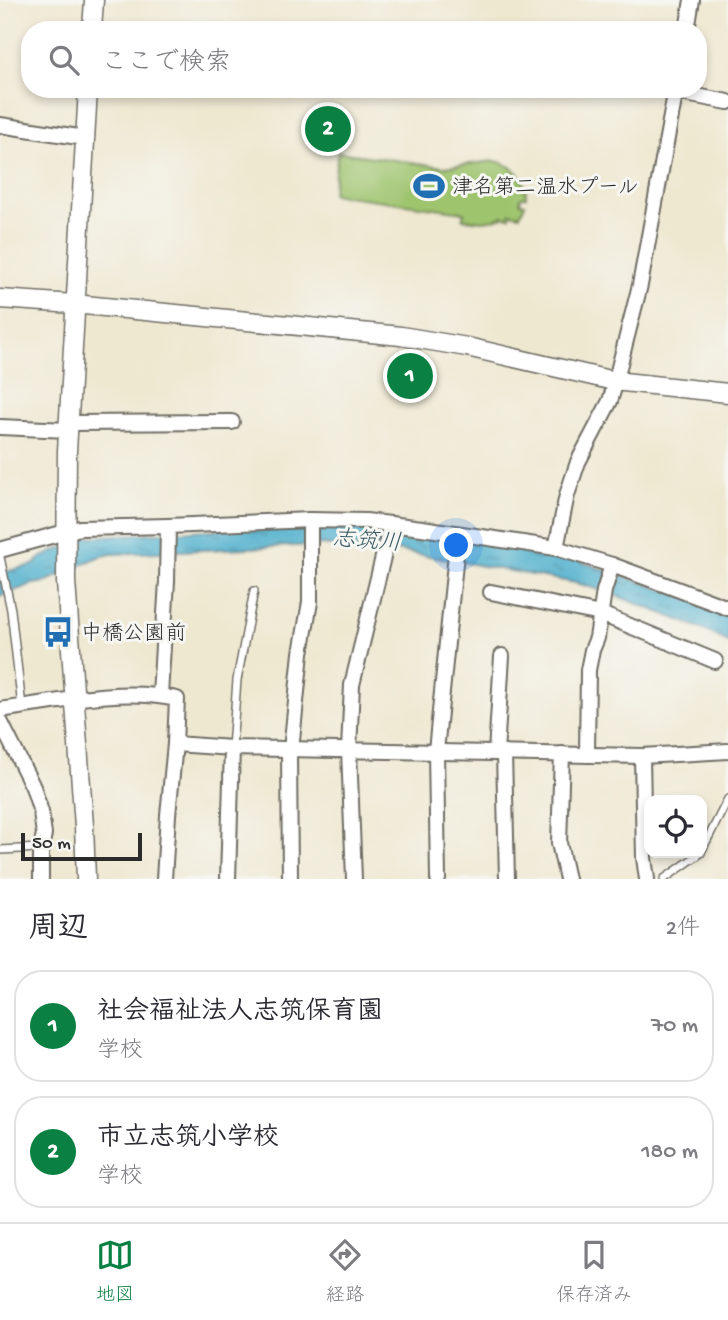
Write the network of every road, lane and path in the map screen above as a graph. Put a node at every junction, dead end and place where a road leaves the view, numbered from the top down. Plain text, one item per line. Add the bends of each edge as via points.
1 (94, 0) edge
2 (692, 0) edge
3 (93, 21) edge
4 (688, 21) edge
5 (87, 98) edge
6 (675, 98) edge
7 (707, 98) edge
8 (728, 102) edge
9 (0, 125) edge
10 (85, 138) junction
11 (0, 299) edge
12 (74, 304) junction
13 (614, 381) junction
14 (728, 393) edge
15 (232, 422) dead end
16 (0, 427) edge
17 (68, 427) junction
18 (310, 520) junction
19 (391, 524) junction
20 (168, 526) junction
21 (67, 531) junction
22 (458, 534) junction
23 (556, 548) junction
24 (0, 551) edge
25 (0, 557) edge
26 (612, 565) junction
27 (254, 591) dead end
28 (491, 592) dead end
29 (728, 608) edge
30 (601, 614) junction
31 (502, 656) dead end
32 (715, 661) dead end
33 (160, 695) junction
34 (74, 699) junction
35 (22, 707) junction
36 (0, 710) edge
37 (0, 720) edge
38 (176, 744) junction
39 (232, 748) junction
40 (290, 750) junction
41 (349, 750) junction
42 (436, 751) junction
43 (728, 751) edge
44 (500, 753) junction
45 (562, 754) junction
46 (587, 754) junction
47 (642, 756) junction
48 (728, 799) edge
49 (707, 840) edge
50 (41, 848) junction
51 (0, 850) edge
52 (693, 858) edge
53 (41, 879) edge
54 (86, 879) edge
55 (164, 879) edge
56 (228, 879) edge
57 (290, 879) edge
58 (354, 879) edge
59 (438, 879) edge
60 (507, 879) edge
61 (567, 879) edge
62 (647, 879) edge
63 (664, 879) edge

1 - 3 street
2 - 4 street
5 - 10 street
6 - 13 street via 640,285
7 - 8 street
9 - 10 street
10 - 12 street
11 - 12 street
12 - 13 street via 401,336
12 - 17 street
13 - 14 street
13 - 23 street via 610,401 578,462
15 - 17 street
16 - 17 street
17 - 21 street
18 - 19 street
18 - 20 street
18 - 40 street via 310,601
19 - 22 street
19 - 41 street via 352,685
20 - 21 street
20 - 33 street
21 - 24 street
21 - 34 street
22 - 23 street
22 - 42 street
23 - 26 street
25 - 35 lane
26 - 29 street
26 - 30 street
27 - 39 lane via 237,680
28 - 30 street
30 - 32 street
30 - 46 street via 588,670
31 - 44 street
33 - 34 street
33 - 38 street via 177,699
34 - 35 street
34 - 54 street
35 - 36 street
37 - 50 street via 33,787 44,834
38 - 39 street
38 - 55 street
39 - 40 street
39 - 56 street
40 - 41 street
40 - 57 street
41 - 42 street
41 - 58 street
42 - 44 street
42 - 59 street
43 - 47 street
44 - 45 street
44 - 60 street
45 - 46 street
45 - 61 street via 559,843
46 - 47 street
47 - 62 street
48 - 49 lane
50 - 51 lane
50 - 53 street
52 - 63 lane

